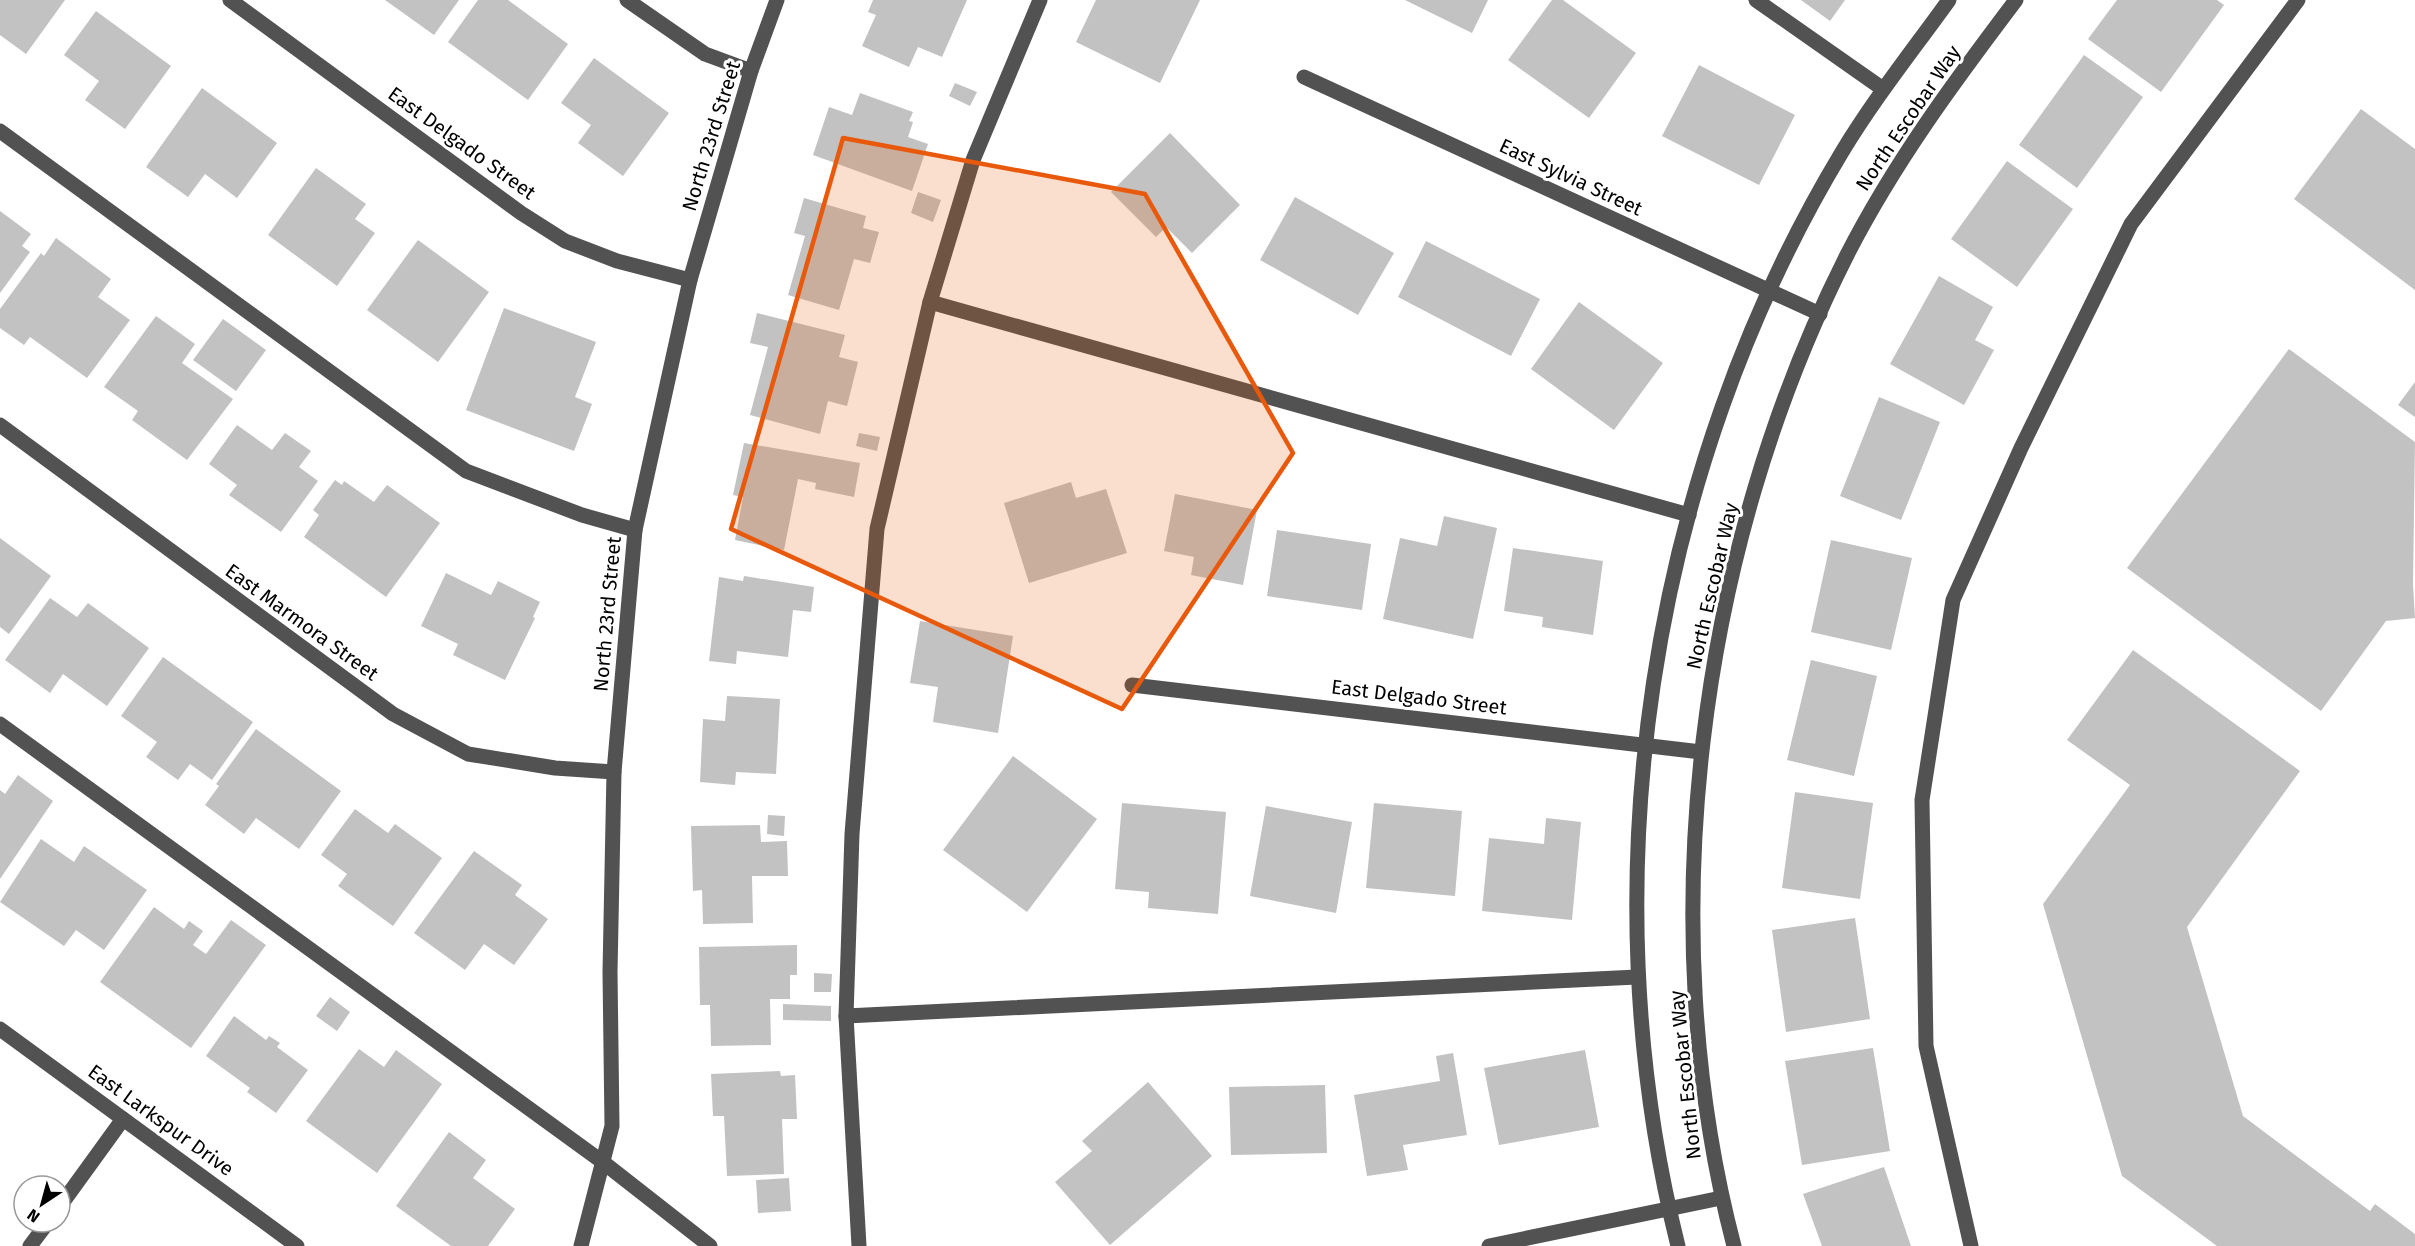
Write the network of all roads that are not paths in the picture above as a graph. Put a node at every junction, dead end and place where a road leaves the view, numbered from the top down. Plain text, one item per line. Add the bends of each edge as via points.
1 (230, 0) edge
2 (627, 0) edge
3 (777, 0) edge
4 (1040, 0) edge
5 (1756, 0) edge
6 (1949, 0) edge
7 (2016, 0) edge
8 (2298, 0) edge
9 (751, 71) junction
10 (1304, 77) dead end
11 (1883, 89) junction
12 (0, 130) edge
13 (690, 280) junction
14 (1771, 292) junction
15 (930, 302) junction
16 (1820, 314) junction
17 (0, 425) edge
18 (1689, 515) junction
19 (635, 530) junction
20 (1132, 685) dead end
21 (0, 724) edge
22 (1645, 745) junction
23 (1701, 752) junction
24 (614, 772) junction
25 (1637, 977) junction
26 (846, 1016) junction
27 (0, 1029) edge
28 (123, 1119) junction
29 (604, 1163) junction
30 (72, 1189) edge
31 (1721, 1198) junction
32 (1669, 1209) junction
33 (297, 1246) edge
34 (581, 1246) edge
35 (710, 1246) edge
36 (859, 1246) edge
37 (1489, 1246) edge
38 (1678, 1246) edge
39 (1734, 1246) edge
40 (1971, 1246) edge

1 - 13 street, East Delgado Street via 565,241 617,261
2 - 9 street via 705,54
3 - 9 street, North 23rd Street
4 - 15 street via 973,160
5 - 11 street
6 - 11 street, North Escobar Way
7 - 16 street, North Escobar Way via 1910,145 1847,256
8 - 40 street via 2131,224 2021,448 1953,600 1922,800 1926,1046
9 - 13 street, North 23rd Street
10 - 14 street, East Sylvia Street
11 - 14 street, North Escobar Way via 1820,192
12 - 19 street via 466,471 582,515
13 - 19 street, North 23rd Street
14 - 16 street, East Sylvia Street
14 - 18 street, North Escobar Way via 1710,439
15 - 18 street
15 - 26 street via 877,529 852,834
16 - 23 street, North Escobar Way via 1778,413 1757,485 1726,605
17 - 24 street, East Marmora Street via 393,714 468,754 555,768
18 - 22 street, North Escobar Way via 1661,638
19 - 24 street, North 23rd Street
20 - 22 street, East Delgado Street
21 - 29 street
22 - 23 street, East Delgado Street
22 - 25 street, North Escobar Way
23 - 31 street, North Escobar Way via 1693,857 1694,952 1705,1086
24 - 29 street, North 23rd Street via 612,1126
25 - 26 street
25 - 32 street, North Escobar Way
26 - 36 street
27 - 28 street, East Larkspur Drive
28 - 30 street
28 - 33 street, East Larkspur Drive
29 - 34 street, North 23rd Street
29 - 35 street
31 - 32 street
31 - 39 street, North Escobar Way
32 - 37 street
32 - 38 street, North Escobar Way

